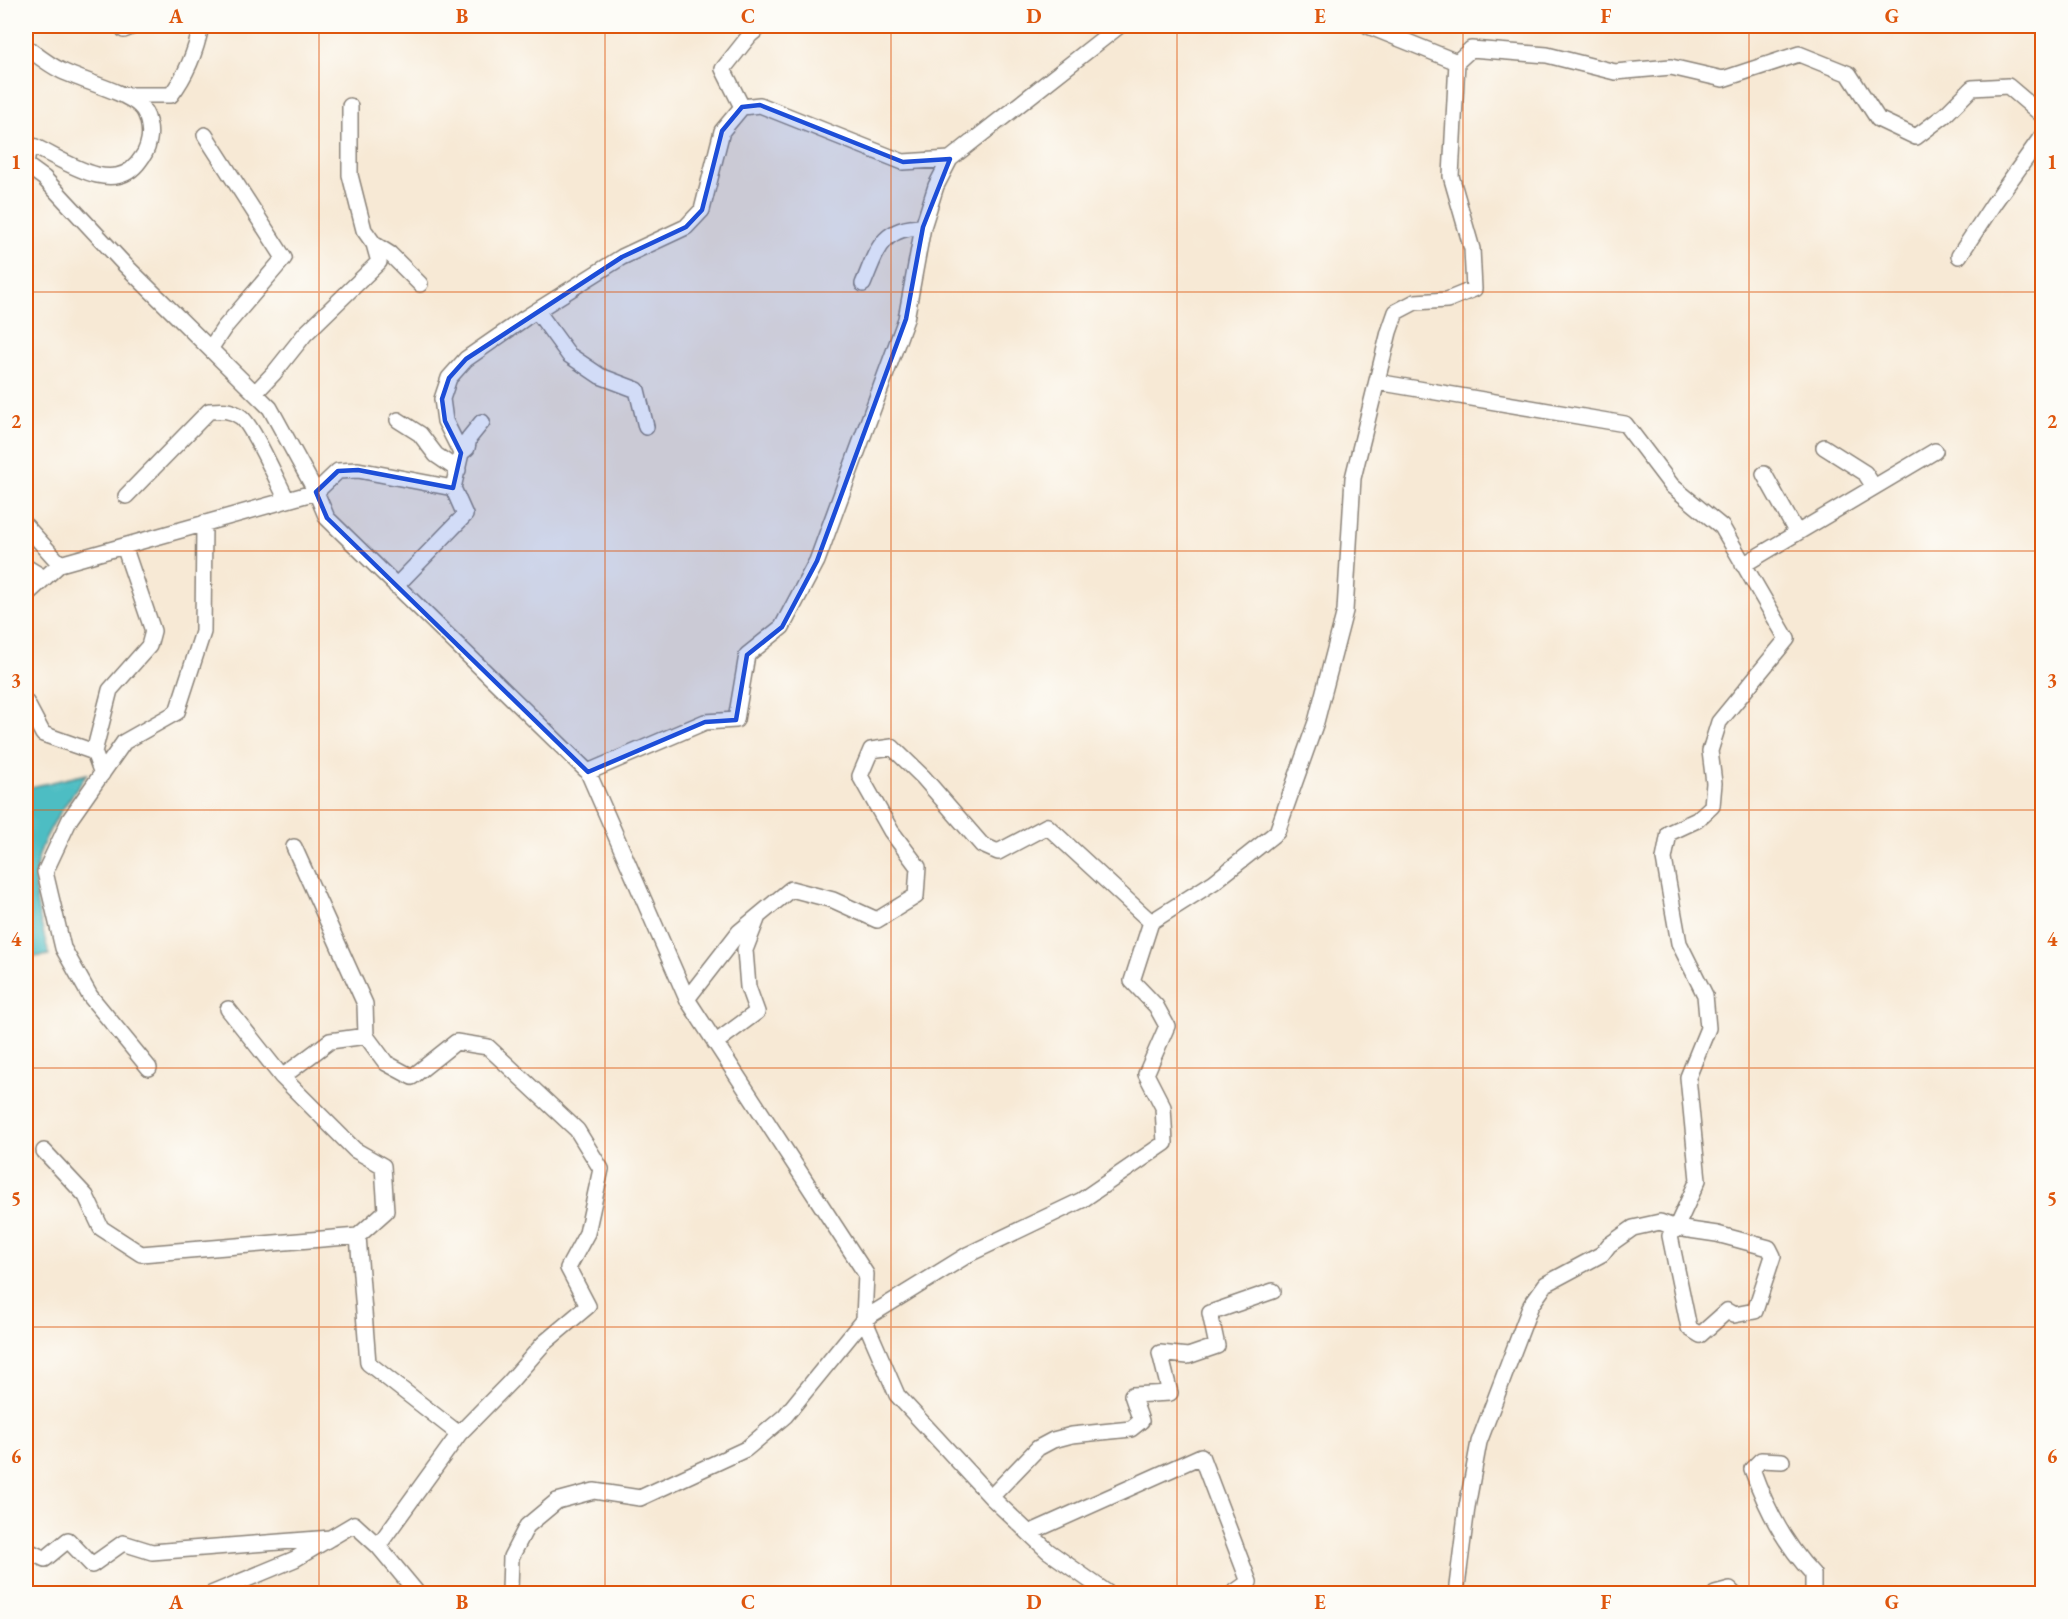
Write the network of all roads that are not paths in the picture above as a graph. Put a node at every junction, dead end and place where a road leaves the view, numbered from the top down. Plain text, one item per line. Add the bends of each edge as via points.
1 (201, 26) edge
2 (761, 26) edge
3 (1119, 26) edge
4 (1368, 26) edge
5 (26, 47) edge
6 (1457, 62) junction
7 (119, 94) junction
8 (350, 106) dead end
9 (742, 107) junction
10 (2043, 115) edge
11 (205, 135) dead end
12 (2043, 136) edge
13 (950, 159) junction
14 (26, 165) edge
15 (922, 227) junction
16 (374, 244) junction
17 (1959, 256) dead end
18 (420, 284) dead end
19 (863, 284) dead end
20 (537, 311) junction
21 (210, 348) junction
22 (1377, 382) junction
23 (256, 392) junction
24 (398, 420) dead end
25 (482, 422) dead end
26 (645, 427) dead end
27 (1824, 447) dead end
28 (1935, 451) dead end
29 (460, 453) junction
30 (458, 470) junction
31 (1764, 474) dead end
32 (1874, 487) junction
33 (453, 488) junction
34 (316, 492) junction
35 (126, 496) dead end
36 (287, 500) junction
37 (204, 523) junction
38 (26, 526) edge
39 (1797, 533) junction
40 (124, 546) junction
41 (60, 564) junction
42 (1743, 565) junction
43 (26, 567) edge
44 (44, 578) junction
45 (396, 586) junction
46 (26, 595) edge
47 (26, 702) edge
48 (94, 752) junction
49 (588, 772) junction
50 (102, 774) junction
51 (294, 847) dead end
52 (758, 916) junction
53 (1151, 922) junction
54 (687, 999) junction
55 (228, 1009) dead end
56 (366, 1036) junction
57 (715, 1042) junction
58 (149, 1068) dead end
59 (282, 1077) junction
60 (44, 1151) dead end
61 (1676, 1228) junction
62 (358, 1236) junction
63 (1273, 1291) dead end
64 (864, 1319) junction
65 (459, 1434) junction
66 (1782, 1461) dead end
67 (990, 1497) junction
68 (1029, 1533) junction
69 (331, 1538) junction
70 (378, 1546) junction
71 (26, 1550) edge
72 (509, 1592) edge
73 (211, 1593) edge
74 (418, 1593) edge
75 (1109, 1593) edge
76 (1232, 1593) edge
77 (1456, 1593) edge
78 (1715, 1593) edge
79 (1734, 1593) edge
80 (1813, 1593) edge

1 - 7 street via 182,82 171,95
2 - 9 street via 723,69
3 - 13 street
4 - 6 street
5 - 7 street via 59,70
6 - 10 street via 1471,48 1547,55 1615,72 1671,67 1723,79 1799,54 1849,74 1878,119 1916,137 1972,88 2008,86
6 - 22 street via 1452,176 1472,249 1474,289 1448,300 1415,302 1396,312
7 - 14 street via 142,107 151,130 147,151 131,171 115,177 91,174 33,146
8 - 16 street via 350,175 364,230
9 - 13 street via 760,105 903,162
9 - 20 street via 722,131 702,210 686,227 622,257
11 - 21 street via 284,258
12 - 17 street
13 - 15 street
14 - 21 street via 44,178
15 - 19 street via 906,227 881,242
15 - 49 street via 906,319 817,561 782,627 747,655 736,720 705,722
16 - 18 street
16 - 23 street via 379,262 304,334
20 - 26 street via 569,355 600,375 637,390
20 - 29 street via 466,359 449,378 442,399 445,421
21 - 23 street
22 - 42 street via 1625,424 1672,486 1722,527
22 - 53 street via 1353,478 1345,610 1316,722 1277,832 1214,882
23 - 34 street via 270,408
24 - 30 street via 420,434 436,455
25 - 29 street
27 - 32 street via 1864,472
28 - 32 street
29 - 30 street
30 - 33 street
31 - 39 street
32 - 39 street
33 - 34 street via 358,470 338,471
33 - 45 street via 465,515
34 - 36 street
34 - 45 street via 327,518
35 - 36 street via 209,411 226,409 242,417 252,431
36 - 37 street
37 - 40 street
37 - 50 street via 203,632 177,712 124,742
38 - 41 street
39 - 42 street
40 - 41 street
40 - 48 street via 153,631 149,646 110,690
41 - 44 street
42 - 61 street via 1787,639 1719,722 1710,751 1712,806 1697,820 1669,833 1664,859 1679,943 1705,995 1708,1028 1688,1077 1698,1180
43 - 44 street
44 - 46 street
45 - 49 street
47 - 48 street via 43,734
48 - 50 street
49 - 54 street
50 - 58 street via 70,819 45,872 63,948 90,996
51 - 56 street via 365,1004
52 - 53 street via 791,889 833,900 877,920 916,896 918,867 891,831 860,776 871,750 892,747 982,845 998,852 1047,826
52 - 54 street via 739,932
52 - 57 street via 746,950 748,987 757,1012
53 - 64 street via 1132,981 1156,1006 1167,1026 1146,1074 1163,1107 1165,1143 1082,1200 969,1254
54 - 57 street
55 - 59 street
56 - 59 street via 330,1041
56 - 65 street via 387,1063 412,1077 456,1042 488,1047 577,1130 601,1169 587,1233 568,1268 588,1306 544,1343
57 - 64 street via 866,1274
59 - 62 street via 355,1150 383,1166 386,1211
60 - 62 street via 86,1196 101,1228 141,1254
61 - 61 street via 1769,1248 1773,1256 1755,1311 1734,1315 1727,1311 1700,1335 1689,1328 1670,1236
61 - 77 street via 1660,1222 1633,1228 1602,1254 1546,1284 1531,1305 1479,1442
62 - 65 street via 368,1363
63 - 67 street via 1210,1313 1217,1346 1188,1356 1160,1353 1170,1393 1132,1395 1141,1420 1131,1429 1053,1440 1038,1448
64 - 67 street via 897,1395
64 - 72 street via 785,1416 746,1449 640,1498 594,1491 557,1501 526,1526 511,1557
65 - 70 street
66 - 80 street via 1761,1460 1752,1468 1764,1503 1780,1532 1813,1575
67 - 68 street
68 - 75 street
68 - 76 street via 1201,1456 1249,1582
69 - 70 street via 354,1524
69 - 71 street via 152,1552 123,1544 92,1565 68,1540 45,1559
69 - 73 street via 295,1559
70 - 74 street
78 - 79 street

